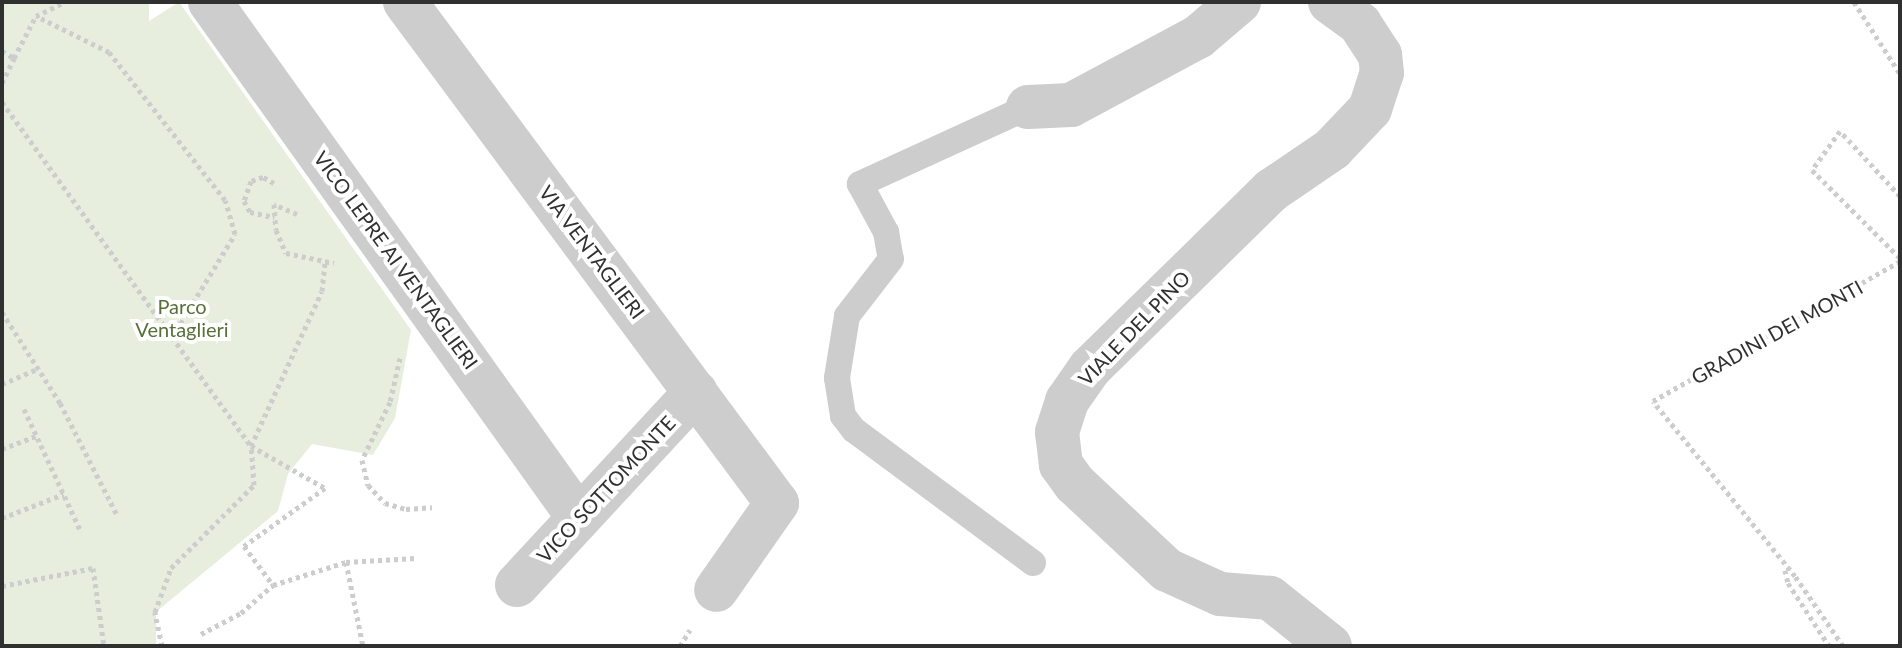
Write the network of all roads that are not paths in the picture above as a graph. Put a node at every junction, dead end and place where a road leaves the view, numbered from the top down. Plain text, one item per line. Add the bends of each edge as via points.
1 (210, 2) edge
2 (405, 2) edge
3 (1239, 2) edge
4 (1330, 2) edge
5 (1028, 107) joint
6 (696, 392) junction
7 (579, 518) junction
8 (1033, 563) dead end
9 (517, 585) dead end
10 (716, 590) dead end
11 (1330, 646) edge

1 - 7 street, VICO LEPRE AI VENTAGLIERI
2 - 6 street, VIA VENTAGLIERI
3 - 5 street via 1198,37 1071,105
4 - 11 street, VIALE DEL PINO via 1360,24 1380,55 1382,73 1370,109 1332,149 1272,190 1090,368 1067,401 1057,432 1061,465 1075,484 1167,570 1220,594 1270,598
5 - 8 lane via 860,184 886,232 891,259 847,316 837,378 843,416 854,430
6 - 7 street, VICO SOTTOMONTE
6 - 10 street, VIA VENTAGLIERI via 777,503
7 - 9 street, VICO SOTTOMONTE

